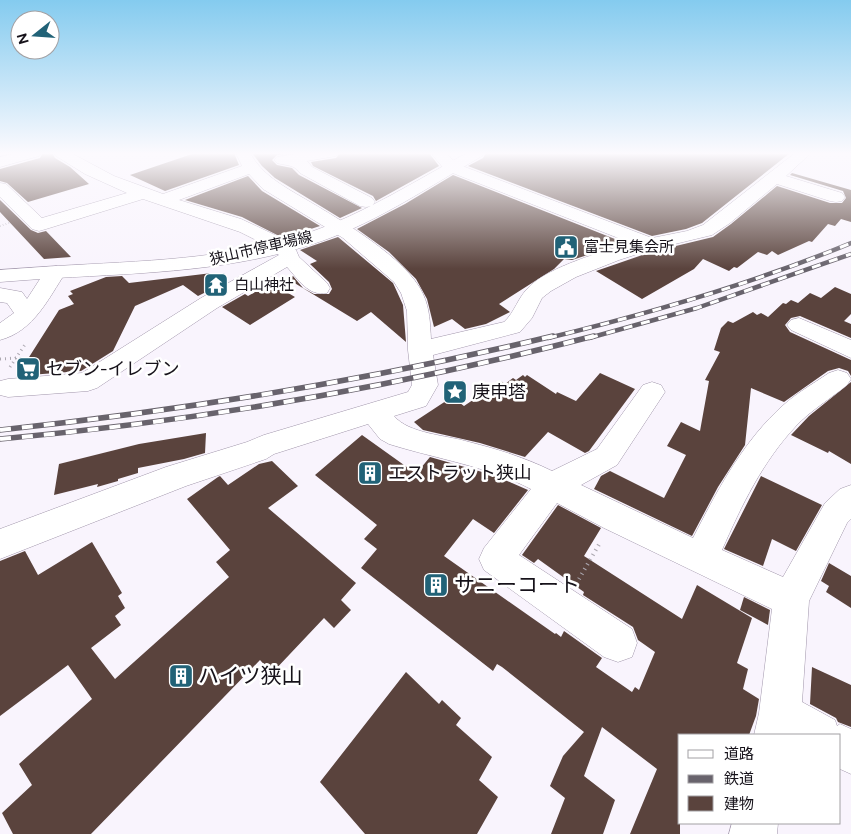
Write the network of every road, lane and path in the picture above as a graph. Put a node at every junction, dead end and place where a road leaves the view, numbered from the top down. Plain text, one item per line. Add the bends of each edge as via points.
1 (4, 192) edge
2 (181, 192) edge
3 (280, 192) edge
4 (347, 192) edge
5 (405, 192) edge
6 (516, 192) edge
7 (758, 192) edge
8 (784, 192) edge
9 (809, 192) edge
10 (145, 193) joint
11 (836, 197) dead end
12 (163, 200) junction
13 (366, 202) dead end
14 (818, 208) dead end
15 (338, 228) junction
16 (651, 244) junction
17 (285, 252) junction
18 (56, 272) junction
19 (0, 276) edge
20 (319, 288) dead end
21 (0, 295) edge
22 (0, 309) edge
23 (26, 313) junction
24 (799, 325) dead end
25 (0, 332) edge
26 (26, 343) dead end
27 (420, 350) junction
28 (851, 350) edge
29 (17, 358) junction
30 (0, 359) edge
31 (838, 379) dead end
32 (8, 388) joint
33 (652, 392) dead end
34 (374, 412) junction
35 (553, 485) junction
36 (851, 499) edge
37 (615, 518) junction
38 (0, 544) edge
39 (701, 558) junction
40 (791, 599) junction
41 (564, 605) junction
42 (618, 643) dead end
43 (778, 724) edge
44 (816, 734) edge

1 - 10 street via 39,225
2 - 12 street
3 - 15 street
4 - 13 street
5 - 15 street, 狭山市停車場線
6 - 16 street
7 - 16 street via 718,224 704,231
8 - 14 street
9 - 11 street
10 - 12 street
12 - 17 street via 247,228
15 - 17 street, 狭山市停車場線
15 - 27 street via 350,234 402,278 418,311
16 - 27 street via 576,270 541,287 528,300 512,328
17 - 18 street, 狭山市停車場線 via 179,265
17 - 20 street
17 - 32 street via 88,382
18 - 19 street, 狭山市停車場線
18 - 23 street
21 - 23 street via 14,297
22 - 23 street
23 - 25 street via 12,328
24 - 28 street
26 - 29 path
27 - 34 street via 425,385 417,399
29 - 30 path
29 - 32 path via 2,380
31 - 39 street via 787,418 750,464 725,505
33 - 35 street via 607,457
34 - 35 street via 390,431 400,436 522,470
34 - 38 street via 177,476
35 - 37 street
35 - 41 street via 496,559
36 - 40 street via 836,513
37 - 39 street
37 - 41 path
39 - 40 street
40 - 43 street
41 - 42 street
43 - 44 street

